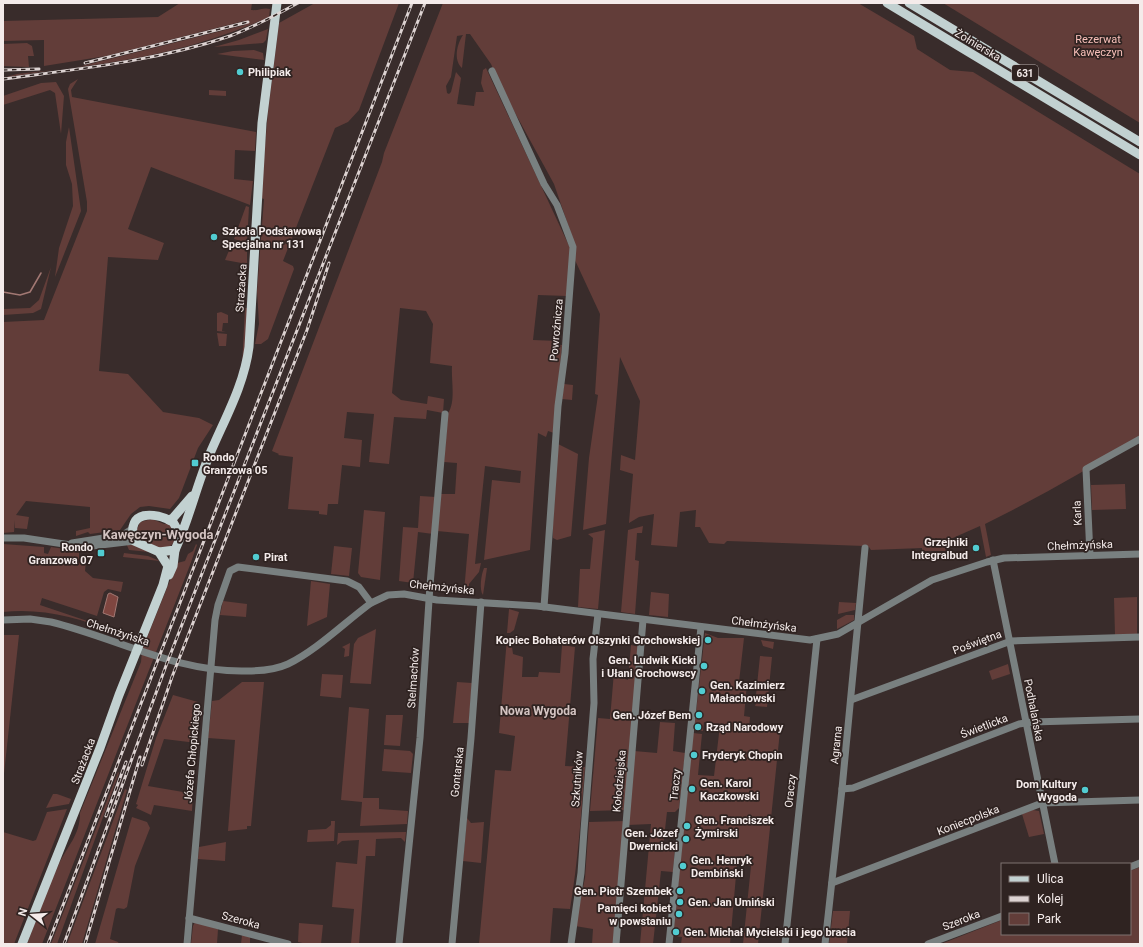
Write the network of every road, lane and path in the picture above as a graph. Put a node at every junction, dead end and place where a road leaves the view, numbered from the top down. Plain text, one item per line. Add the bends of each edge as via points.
1 (277, 3) edge
2 (886, 3) edge
3 (909, 3) edge
4 (492, 71) dead end
5 (1140, 142) edge
6 (1140, 155) edge
7 (445, 414) dead end
8 (1140, 439) edge
9 (194, 494) junction
10 (168, 520) junction
11 (132, 530) junction
12 (181, 536) junction
13 (3, 538) edge
14 (134, 541) junction
15 (68, 544) junction
16 (865, 548) dead end
17 (175, 550) junction
18 (159, 552) junction
19 (1140, 554) edge
20 (1090, 555) junction
21 (993, 560) junction
22 (163, 585) junction
23 (430, 599) junction
24 (481, 602) junction
25 (371, 603) junction
26 (544, 607) junction
27 (598, 614) junction
28 (3, 620) edge
29 (643, 620) junction
30 (857, 623) junction
31 (701, 627) junction
32 (1140, 637) edge
33 (816, 640) junction
34 (1010, 642) junction
35 (851, 700) junction
36 (1140, 719) edge
37 (1026, 723) junction
38 (842, 789) junction
39 (1140, 800) edge
40 (1042, 803) junction
41 (1055, 863) edge
42 (832, 883) junction
43 (1001, 916) edge
44 (189, 918) junction
45 (22, 944) edge
46 (187, 944) edge
47 (288, 944) edge
48 (399, 944) edge
49 (452, 944) edge
50 (571, 944) edge
51 (616, 944) edge
52 (669, 944) edge
53 (785, 944) edge
54 (825, 944) edge
55 (928, 944) edge

1 - 9 main road, Strażacka via 262,123 247,361
2 - 6 main road, Żołnierska / 631
3 - 5 main road, Żołnierska / 631
4 - 26 street, Powroźnicza via 544,184 557,205 573,247 566,353 558,406
7 - 23 street, Stelmachów
8 - 20 street, Karla via 1086,469
9 - 10 main road, Strażacka via 174,518
9 - 12 main road, Strażacka
10 - 11 main road via 151,514 143,515
10 - 12 main road via 177,526
11 - 14 main road
11 - 15 street via 123,535
12 - 17 main road
13 - 15 street
14 - 15 street via 84,547
14 - 18 main road
16 - 30 street, Agrarna
17 - 18 main road
17 - 22 main road, Strażacka via 173,567
18 - 22 main road, Strażacka via 168,566
19 - 20 street, Chełmżyńska
20 - 21 street, Chełmżyńska
21 - 30 street, Chełmżyńska via 932,580
21 - 34 street, Podhalańska
22 - 45 main road, Strażacka
23 - 24 street, Chełmżyńska
23 - 25 street, Chełmżyńska via 396,594
23 - 48 street, Stelmachów via 420,738
24 - 26 street, Chełmżyńska
24 - 49 street, Gontarska
25 - 28 street, Chełmżyńska via 289,664 265,670 227,672 188,666 47,621
25 - 44 street, Józefa Chłopickiego via 359,587 347,581 238,567 230,572 216,614
26 - 27 street, Chełmżyńska
27 - 29 street, Chełmżyńska
27 - 50 street, Szkutników via 593,659 594,704 581,872
29 - 31 street, Chełmżyńska
29 - 51 street, Kołodziejska
30 - 33 street, Chełmżyńska via 838,634
30 - 35 street, Agrarna
31 - 33 street, Chełmżyńska
31 - 52 street, Traczy
32 - 34 street, Poświętna
33 - 53 street, Oraczy
34 - 35 street, Poświętna
34 - 37 street, Podhalańska
35 - 38 street, Agrarna
36 - 37 street, Świetlicka
37 - 38 street, Świetlicka via 853,788
37 - 40 street, Podhalańska
38 - 42 street, Agrarna
39 - 40 street, Koniecpolska
40 - 41 street, Podhalańska
40 - 42 street, Koniecpolska
42 - 54 street, Agrarna
43 - 55 street, Szeroka
44 - 46 street, Józefa Chłopickiego
44 - 47 street, Szeroka

